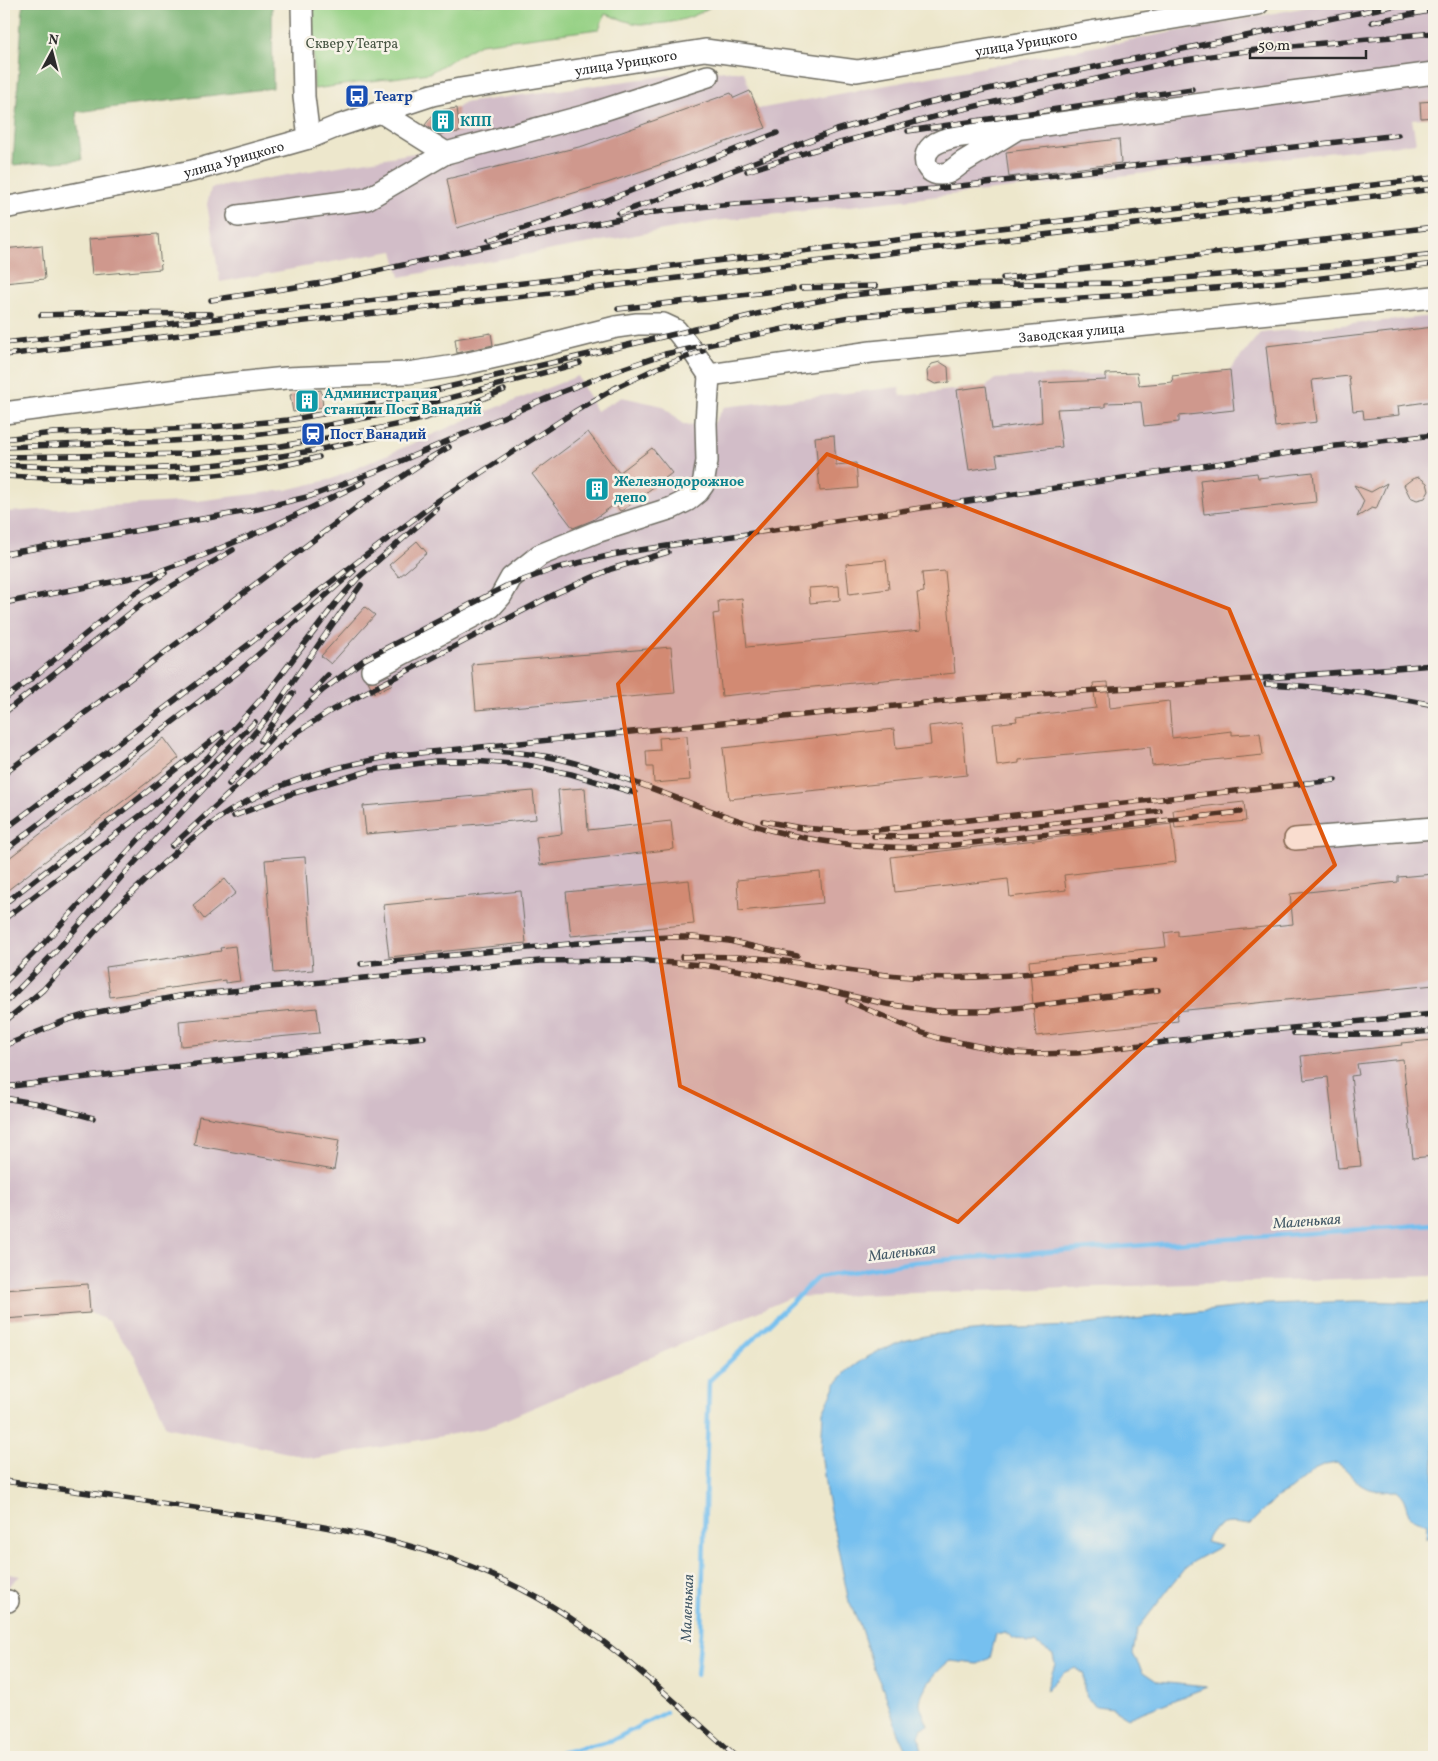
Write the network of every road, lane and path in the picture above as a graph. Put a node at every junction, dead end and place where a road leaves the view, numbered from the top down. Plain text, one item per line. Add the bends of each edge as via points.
1 (302, 4) edge
2 (1258, 4) edge
3 (1230, 6) edge
4 (1434, 73) edge
5 (708, 76) dead end
6 (381, 112) junction
7 (1017, 129) dead end
8 (309, 138) junction
9 (446, 153) junction
10 (4, 208) edge
11 (238, 216) dead end
12 (1434, 298) edge
13 (709, 375) junction
14 (4, 413) edge
15 (372, 670) dead end
16 (1434, 828) edge
17 (1295, 839) dead end

1 - 8 street via 304,97
2 - 3 street, улица Урицкого
3 - 6 street, улица Урицкого via 857,71 705,50 460,89
4 - 7 street
5 - 9 street via 588,115
6 - 8 street, улица Урицкого
6 - 9 street
8 - 10 street, улица Урицкого via 192,171
9 - 11 street via 367,198
12 - 13 street, Заводская улица via 871,352
13 - 14 street via 676,330 663,324 638,324 408,373 286,378
13 - 15 street via 706,474 698,492 672,508 596,532 540,555 510,578 501,596 491,606
16 - 17 street

